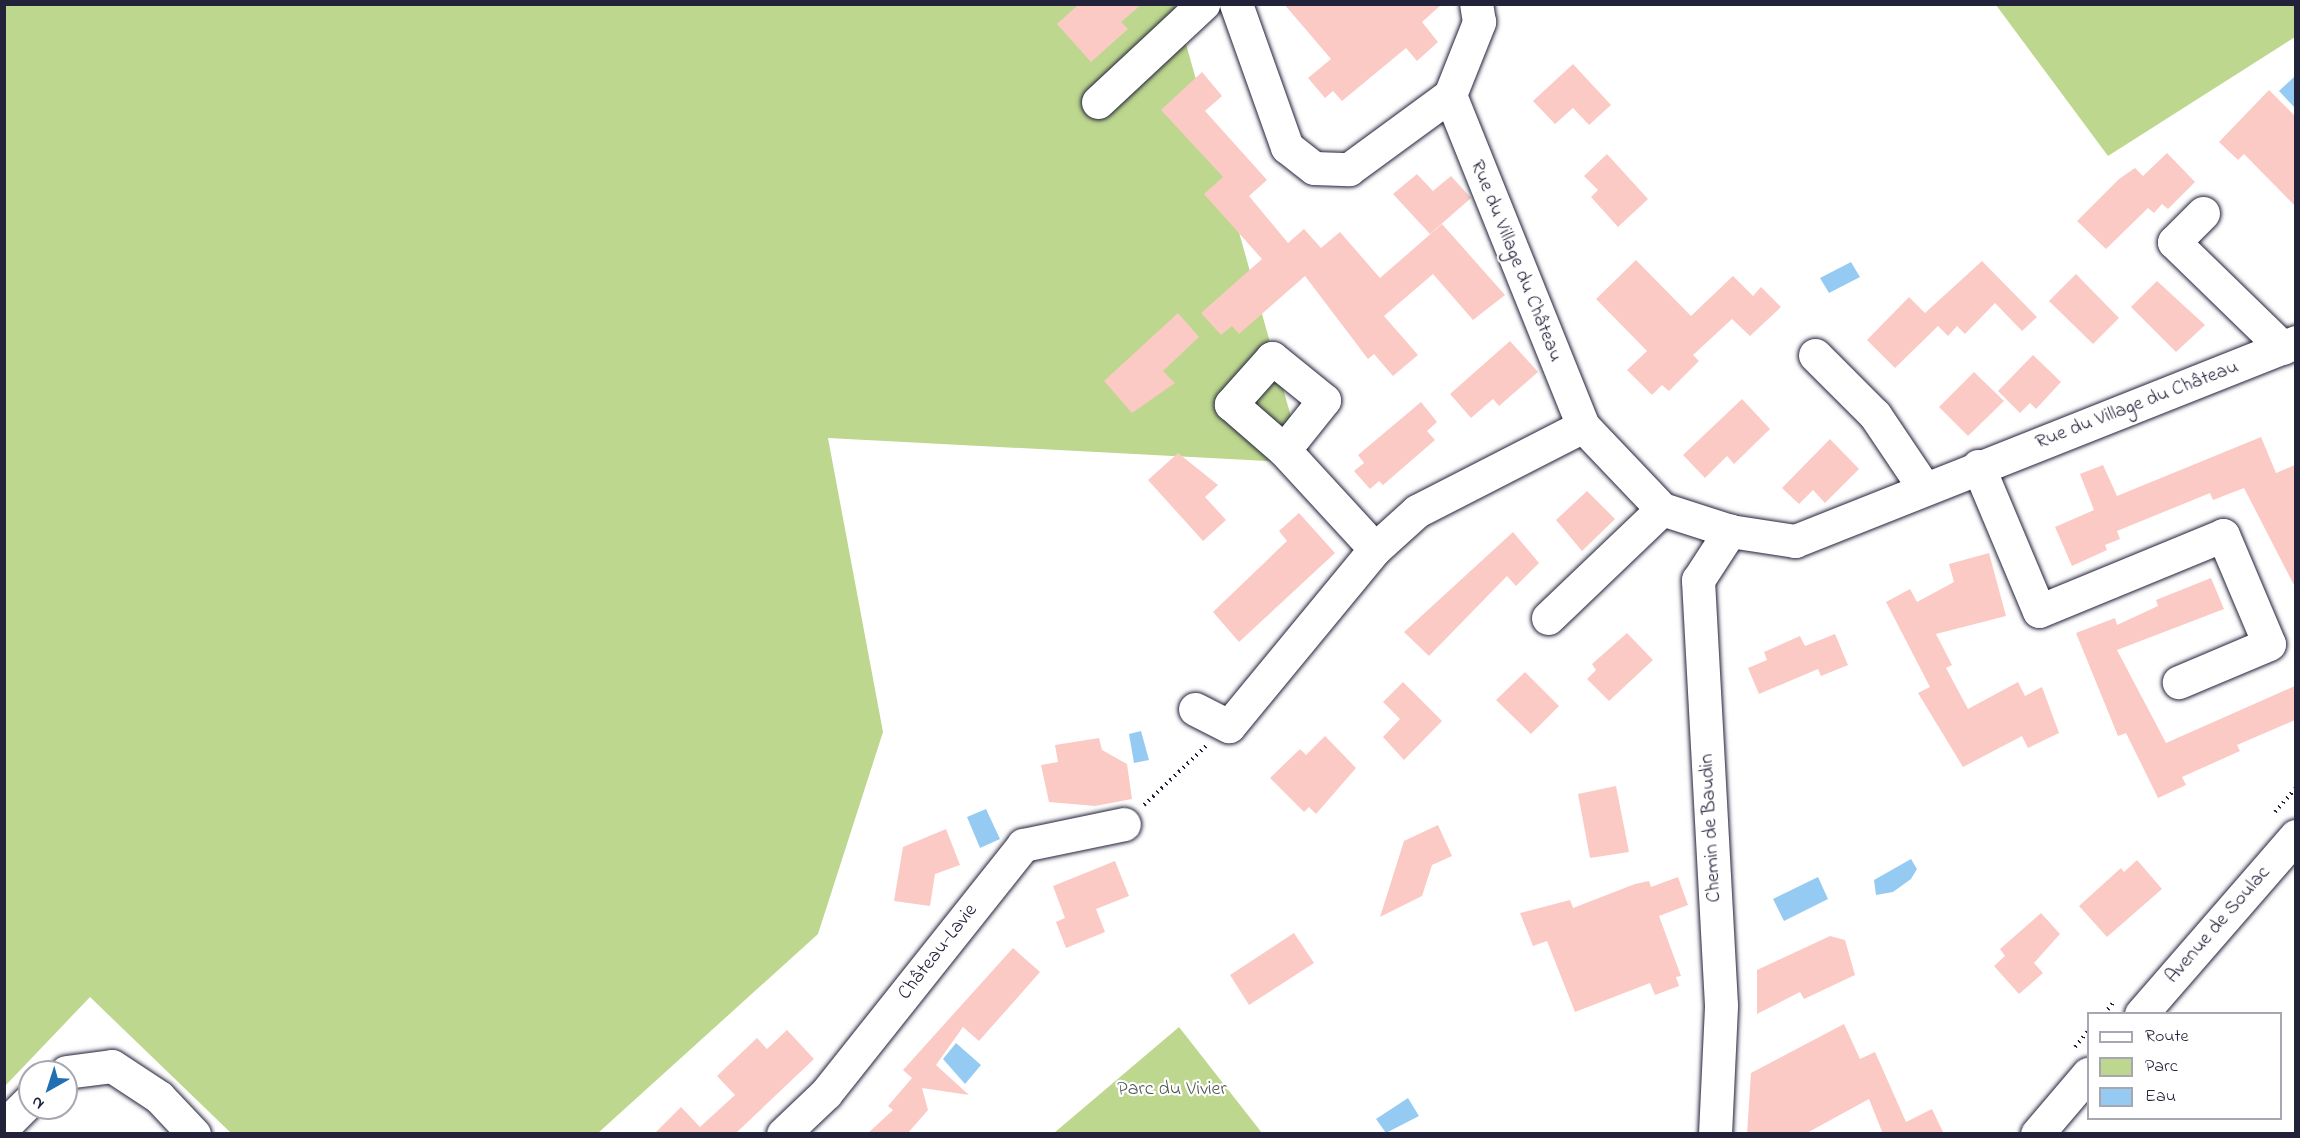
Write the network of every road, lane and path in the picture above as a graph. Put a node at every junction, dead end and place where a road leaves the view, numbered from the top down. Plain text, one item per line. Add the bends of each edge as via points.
1 (1203, 4) edge
2 (1236, 4) edge
3 (1476, 4) edge
4 (1450, 95) junction
5 (1098, 102) dead end
6 (2203, 213) dead end
7 (2289, 345) edge
8 (1815, 355) dead end
9 (1583, 426) junction
10 (1284, 450) dead end
11 (1978, 466) junction
12 (1924, 488) junction
13 (1662, 508) junction
14 (1730, 531) junction
15 (1375, 549) junction
16 (1548, 618) dead end
17 (2179, 682) dead end
18 (1195, 709) dead end
19 (1229, 726) junction
20 (1124, 824) joint
21 (2295, 836) edge
22 (2143, 1012) edge
23 (78, 1070) edge
24 (2087, 1075) edge
25 (18, 1112) edge
26 (4, 1126) edge
27 (194, 1134) edge
28 (783, 1134) edge
29 (1715, 1134) edge
30 (2037, 1134) edge

1 - 5 street
2 - 4 street via 1287,147 1314,168 1349,169
3 - 4 street via 1479,22
4 - 9 street, Rue du Village du Château
6 - 7 street via 2174,242
7 - 11 street, Rue du Village du Château
8 - 12 street via 1875,415
9 - 13 street, Rue du Village du Château
9 - 15 street via 1417,511
10 - 15 street
11 - 12 street, Rue du Village du Château
11 - 17 street via 2039,611 2223,535 2269,644
12 - 14 street, Rue du Village du Château via 1795,540
13 - 14 street, Rue du Village du Château
13 - 16 street
14 - 29 street, Chemin de Baudin via 1698,580 1721,1005
15 - 19 street
18 - 19 street
19 - 20 path
20 - 28 street, Château-Lavie via 1023,845 826,1094
21 - 22 street, Avenue de Soulac
23 - 27 street via 112,1066 159,1097
24 - 30 street
25 - 26 street

